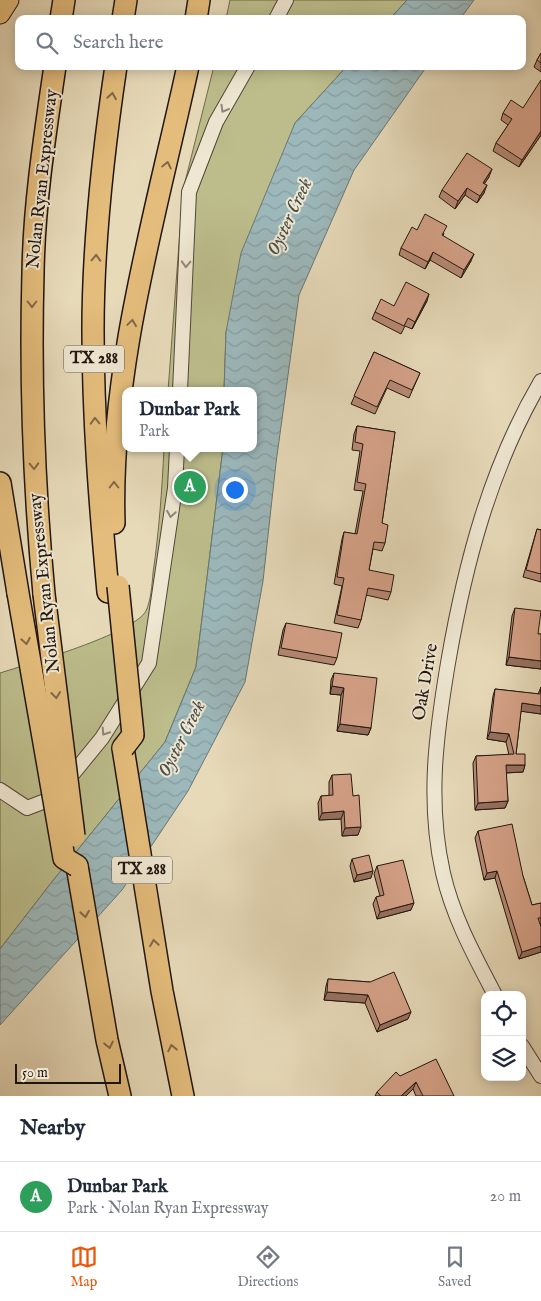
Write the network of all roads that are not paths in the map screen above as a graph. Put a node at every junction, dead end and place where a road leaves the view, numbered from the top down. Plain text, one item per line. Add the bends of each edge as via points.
1 (9, 0) edge
2 (64, 0) edge
3 (126, 0) edge
4 (199, 0) edge
5 (286, 0) edge
6 (0, 14) edge
7 (62, 15) edge
8 (124, 15) edge
9 (197, 15) edge
10 (278, 15) edge
11 (53, 70) edge
12 (115, 70) edge
13 (187, 70) edge
14 (246, 70) edge
15 (541, 380) edge
16 (123, 387) edge
17 (180, 387) edge
18 (122, 391) edge
19 (177, 452) edge
20 (0, 483) edge
21 (113, 589) junction
22 (0, 790) edge
23 (77, 866) junction
24 (493, 991) edge
25 (526, 1052) edge
26 (541, 1076) edge
27 (120, 1096) edge
28 (182, 1096) edge

1 - 6 main road
2 - 7 highway
3 - 8 highway
4 - 9 highway
5 - 10 street
11 -> 23 highway, Nolan Ryan Expressway, bridge via 40,168 32,272 35,500
21 -> 12 highway, TX 288 via 97,474 93,329 97,238
16 -> 13 highway via 136,298
14 -> 17 street via 216,122 189,192
15 - 24 street, Oak Drive via 524,410 494,481 468,561 436,732 433,774 435,823 449,898
21 -> 18 highway via 116,431
19 -> 22 street via 175,488 149,663 102,738 53,798 27,808
20 -> 23 highway, bridge via 64,858
28 -> 21 highway, TX 288, bridge via 123,748 133,735
23 -> 27 highway, Nolan Ryan Expressway
25 - 26 street

